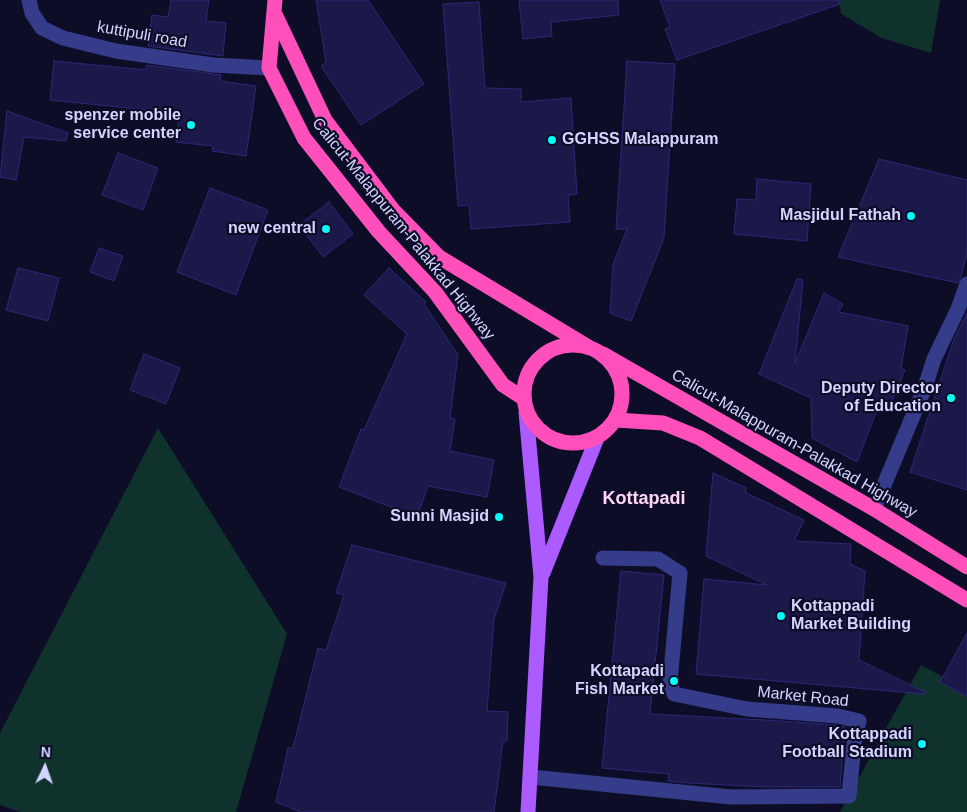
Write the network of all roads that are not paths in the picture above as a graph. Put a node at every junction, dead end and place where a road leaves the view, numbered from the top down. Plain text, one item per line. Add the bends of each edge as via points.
1 (29, 0) edge
2 (274, 5) edge
3 (269, 68) junction
4 (967, 284) edge
5 (597, 351) junction
6 (525, 405) junction
7 (616, 420) junction
8 (597, 438) junction
9 (874, 509) junction
10 (603, 558) dead end
11 (967, 567) edge
12 (541, 577) junction
13 (967, 600) edge
14 (531, 777) junction
15 (528, 812) edge

1 - 3 street, kuttipuli road via 32,14 42,28 63,38 116,51 213,65
2 - 3 highway, Calicut-Malappuram-Palakkad Highway
2 - 5 highway, Calicut-Malappuram-Palakkad Highway via 325,120 393,210 438,257
3 - 6 highway, Calicut-Malappuram-Palakkad Highway via 304,138 379,232 435,292 503,385
4 - 9 street
5 - 6 highway via 577,345 549,350 529,370 524,384
5 - 7 highway via 613,365 620,377 622,405
5 - 9 highway, Calicut-Malappuram-Palakkad Highway
6 - 8 highway via 543,434 556,441 584,443
6 - 12 main road
7 - 8 highway
7 - 13 highway via 663,423 700,438
8 - 12 main road
9 - 11 highway, Calicut-Malappuram-Palakkad Highway
10 - 14 street, Market Road via 658,559 680,573 670,682 674,694 747,709 838,716 859,721 848,796 732,797
12 - 14 main road
14 - 15 main road

